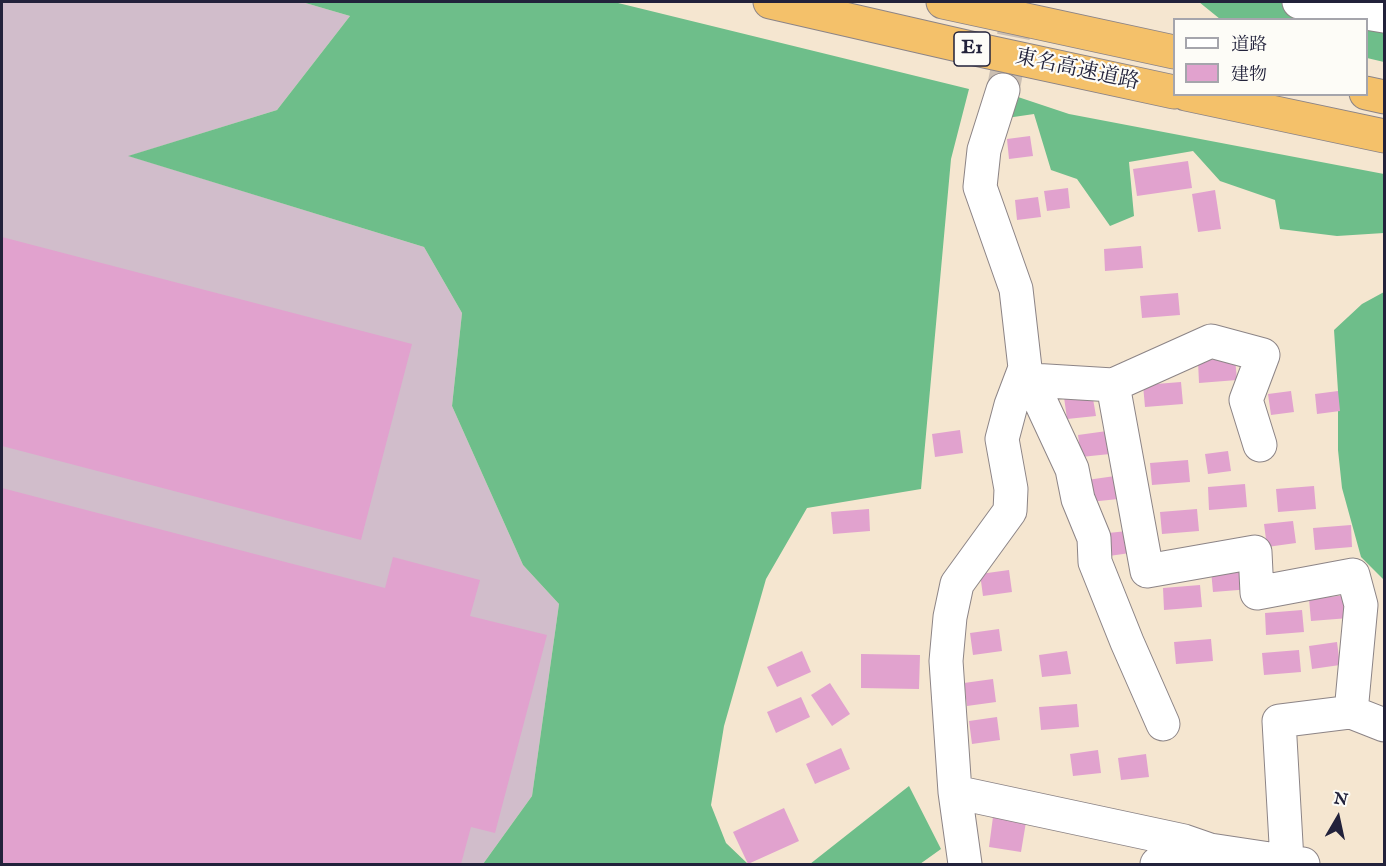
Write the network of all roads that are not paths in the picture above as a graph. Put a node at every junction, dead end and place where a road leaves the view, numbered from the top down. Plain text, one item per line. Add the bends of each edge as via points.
1 (770, 2) edge
2 (943, 2) edge
3 (1299, 2) edge
4 (1384, 16) edge
5 (1173, 52) edge
6 (1003, 90) tunnel mouth
7 (1173, 92) edge
8 (1368, 93) edge
9 (1195, 96) edge
10 (1384, 97) edge
11 (1384, 136) edge
12 (1028, 374) junction
13 (1113, 385) junction
14 (1260, 445) dead end
15 (1351, 712) junction
16 (1163, 724) dead end
17 (1384, 725) edge
18 (955, 792) junction
19 (1210, 850) junction
20 (1295, 863) edge
21 (965, 864) edge
22 (1158, 864) edge

1 - 7 highway, 東名高速道路 / E1
2 - 5 highway, 東名高速道路 / E1
3 - 4 street
6 - 12 street via 984,150 980,187 1016,289
8 - 10 highway
9 - 11 highway
12 - 13 street
12 - 16 street via 1072,469 1078,499 1094,538 1095,562
12 - 18 street via 1011,405 1002,439 1011,489 1010,511 957,584 950,617 946,661
13 - 14 street via 1211,342 1263,355 1246,400
13 - 15 street via 1147,571 1255,552 1257,593 1353,575 1361,605
15 - 17 street
15 - 20 street via 1279,721
18 - 19 street via 1184,841
18 - 21 street
19 - 20 street
19 - 22 street via 1179,855

